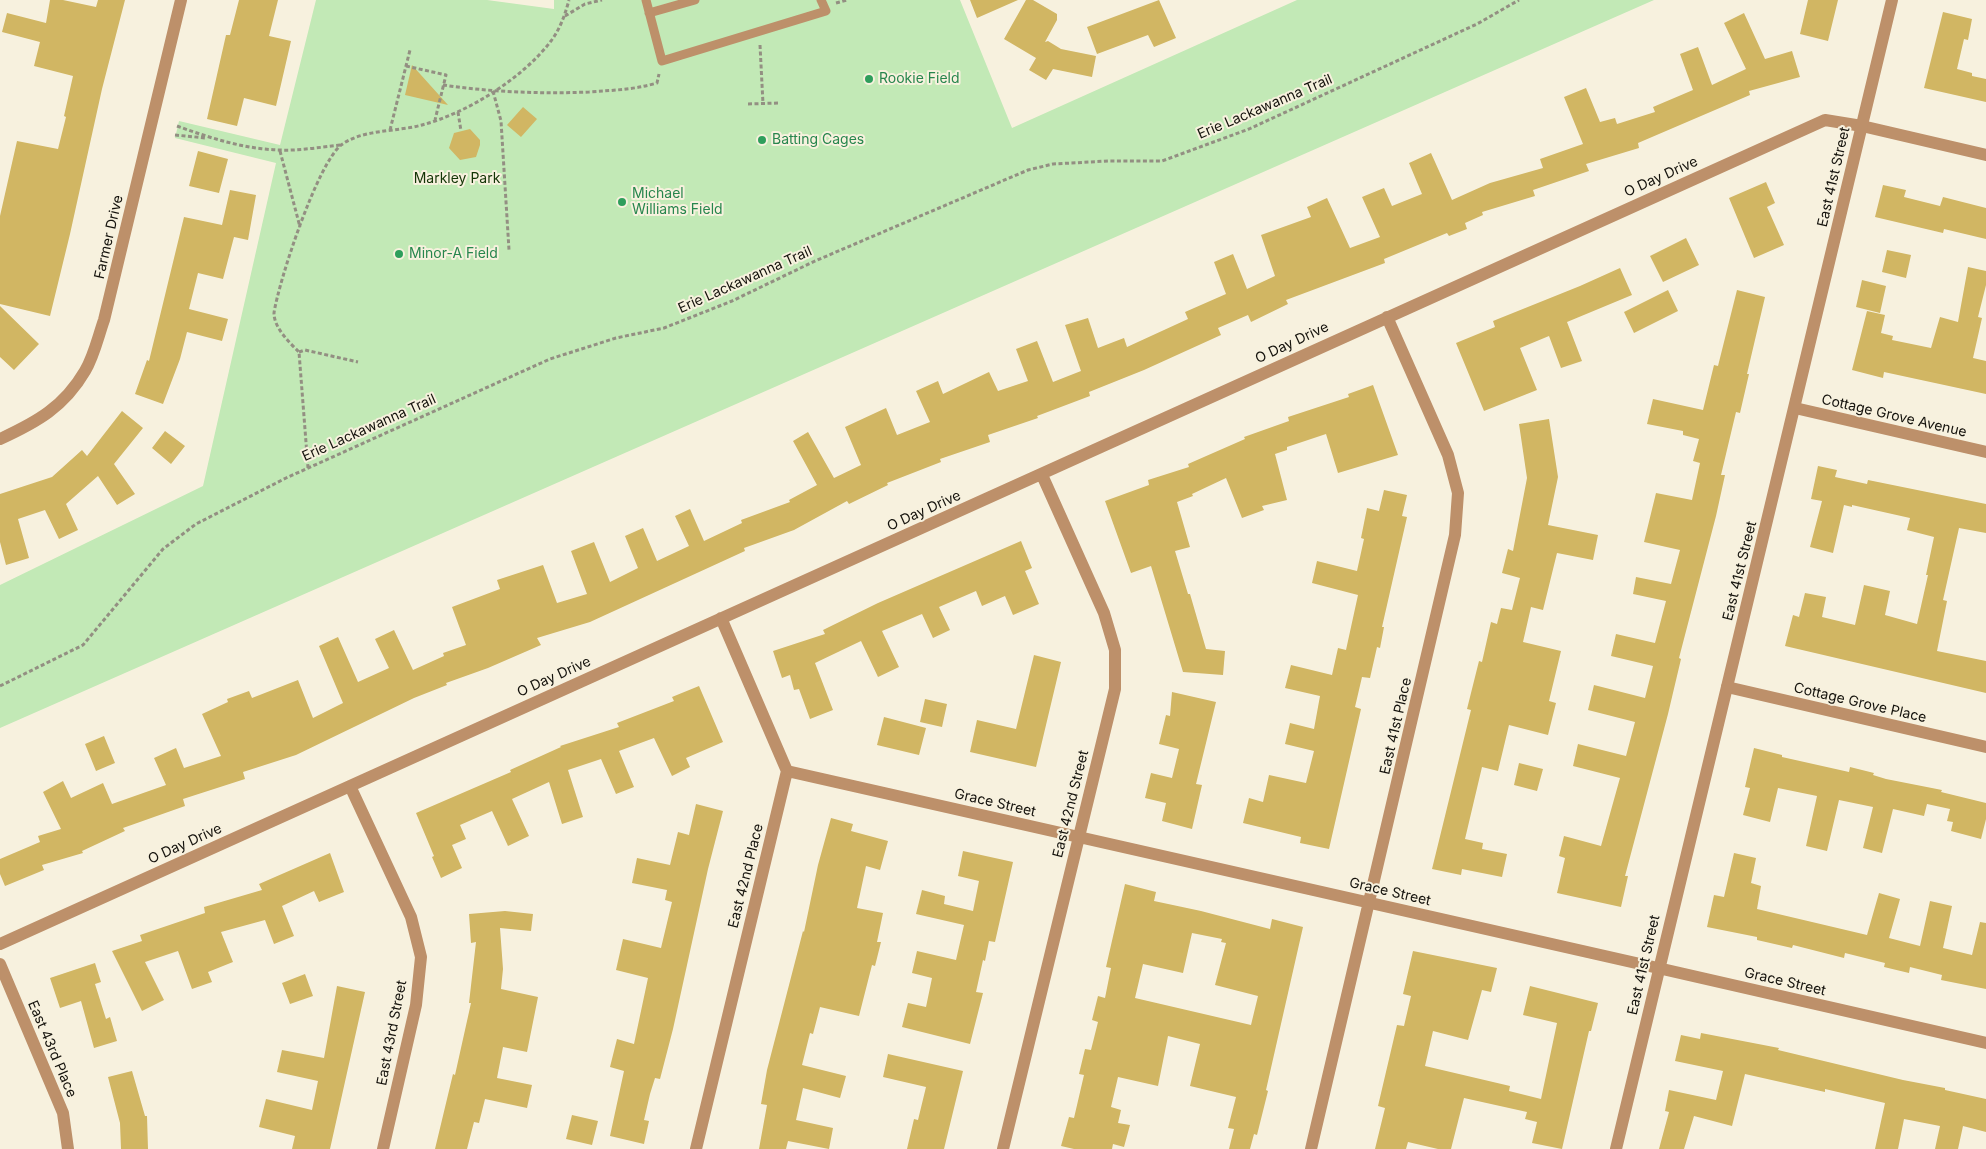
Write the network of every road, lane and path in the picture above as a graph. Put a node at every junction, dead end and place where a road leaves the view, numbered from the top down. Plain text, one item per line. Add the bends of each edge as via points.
1 (181, 0) edge
2 (569, 0) edge
3 (602, 0) edge
4 (646, 0) edge
5 (696, 0) edge
6 (821, 0) edge
7 (1519, 0) edge
8 (1892, 0) edge
9 (649, 12) junction
10 (565, 16) junction
11 (759, 31) junction
12 (410, 50) dead end
13 (662, 61) junction
14 (406, 66) junction
15 (443, 85) junction
16 (493, 91) junction
17 (778, 103) dead end
18 (748, 104) dead end
19 (763, 104) junction
20 (458, 112) junction
21 (434, 120) junction
22 (177, 126) dead end
23 (1862, 126) junction
24 (390, 130) junction
25 (461, 131) dead end
26 (175, 135) dead end
27 (212, 138) junction
28 (342, 145) junction
29 (280, 150) junction
30 (1986, 155) edge
31 (300, 227) junction
32 (509, 250) dead end
33 (1387, 316) junction
34 (299, 352) junction
35 (358, 362) dead end
36 (1795, 408) junction
37 (0, 439) edge
38 (1986, 452) edge
39 (308, 468) junction
40 (1042, 475) junction
41 (721, 618) junction
42 (0, 686) edge
43 (1727, 687) junction
44 (1986, 747) edge
45 (787, 771) junction
46 (350, 786) junction
47 (1078, 838) junction
48 (1370, 903) junction
49 (0, 944) edge
50 (0, 964) edge
51 (1658, 968) junction
52 (1986, 1043) edge
53 (68, 1149) edge
54 (383, 1149) edge
55 (696, 1149) edge
56 (1003, 1149) edge
57 (1310, 1149) edge
58 (1616, 1149) edge

1 - 37 street, Farmer Drive via 104,320 86,370 65,398 34,423
2 - 10 path
3 - 10 path via 577,8
4 - 9 lane
5 - 9 lane
6 - 11 lane via 826,11
7 - 39 path, Erie Lackawanna Trail via 1477,24 1249,129 1162,161 1053,164 1028,170 816,261 732,301 664,328 616,338 550,360
8 - 23 street, East 41st Street
9 - 13 lane
10 - 16 path via 538,56
11 - 13 lane
11 - 19 path
12 - 14 path
13 - 16 path via 657,83 634,89 568,93
14 - 15 path via 446,75
14 - 24 path
15 - 16 path
15 - 21 path
16 - 20 path
16 - 32 path via 501,121
17 - 19 path
18 - 19 path
20 - 21 path
20 - 25 path
21 - 24 path
22 - 27 path
23 - 30 street, O Day Drive
23 - 33 street, O Day Drive via 1824,120
23 - 36 street, East 41st Street
24 - 28 path via 359,137
26 - 27 path
27 - 29 path
28 - 29 path
28 - 31 path via 324,169
29 - 31 path
31 - 34 path via 282,274 274,313 274,319 287,341
33 - 40 street, O Day Drive
33 - 48 street, East 41st Place via 1448,455 1458,493 1455,535
34 - 35 path via 305,350
34 - 39 path
36 - 38 street, Cottage Grove Avenue
36 - 43 street, East 41st Street
39 - 42 path, Erie Lackawanna Trail via 196,524 163,549 83,645
40 - 41 street, O Day Drive
40 - 47 street, East 42nd Street via 1104,613 1114,650 1115,689
41 - 45 street
41 - 46 street, O Day Drive
43 - 44 street, Cottage Grove Place
43 - 51 street, East 41st Street
45 - 47 street, Grace Street
45 - 55 street, East 42nd Place
46 - 49 street, O Day Drive
46 - 54 street, East 43rd Street via 411,917 420,957 416,1005
47 - 48 street, Grace Street
47 - 56 street, East 42nd Street
48 - 51 street, Grace Street
48 - 57 street, East 41st Place
50 - 53 street, East 43rd Place via 63,1113
51 - 52 street, Grace Street
51 - 58 street, East 41st Street

